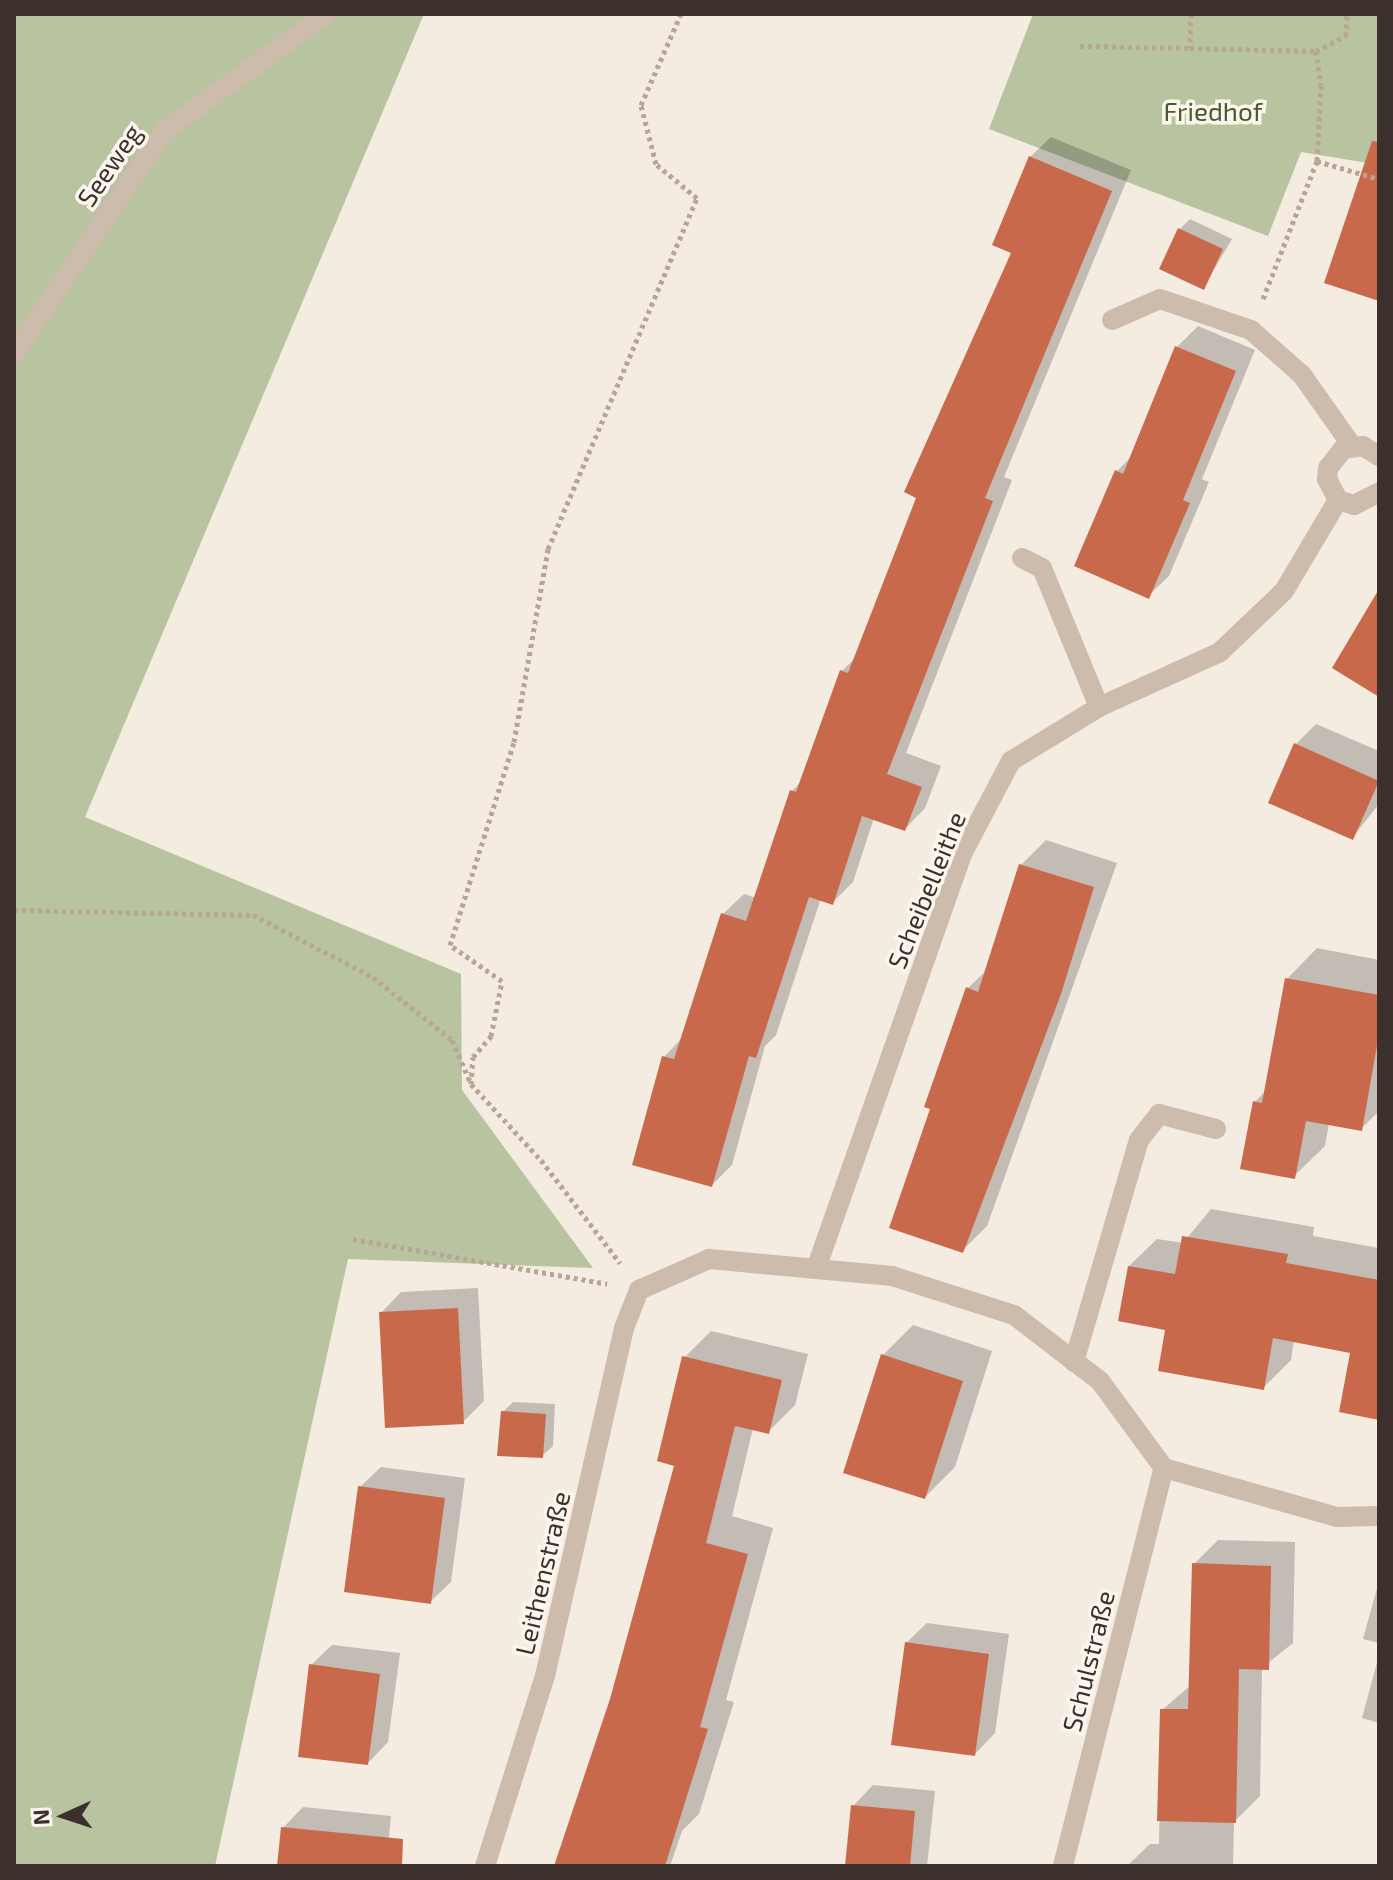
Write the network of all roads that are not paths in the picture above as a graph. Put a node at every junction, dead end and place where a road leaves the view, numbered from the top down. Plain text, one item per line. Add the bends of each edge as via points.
1 (326, 14) edge
2 (1112, 320) dead end
3 (14, 354) edge
4 (1352, 446) junction
5 (1379, 456) edge
6 (1379, 492) edge
7 (1338, 500) junction
8 (1022, 558) dead end
9 (1099, 707) junction
10 (1216, 1129) dead end
11 (817, 1266) junction
12 (1074, 1362) junction
13 (1164, 1468) junction
14 (1379, 1516) edge
15 (485, 1866) edge
16 (1063, 1866) edge

1 - 3 street, Seeweg via 164,131
2 - 4 street via 1160,299 1251,330 1302,375
4 - 5 street
4 - 7 street via 1335,455 1328,468
6 - 7 street via 1367,503
7 - 9 street, Scheibelleithe via 1284,591 1220,652
8 - 9 street via 1042,568
9 - 11 street, Scheibelleithe via 1011,761 963,852
10 - 12 street via 1159,1114 1139,1140
11 - 12 street via 892,1276 1014,1315
11 - 15 street, Leithenstraße via 709,1259 639,1290 624,1328 545,1676
12 - 13 street via 1100,1381
13 - 14 street via 1337,1517
13 - 16 street, Schulstraße

